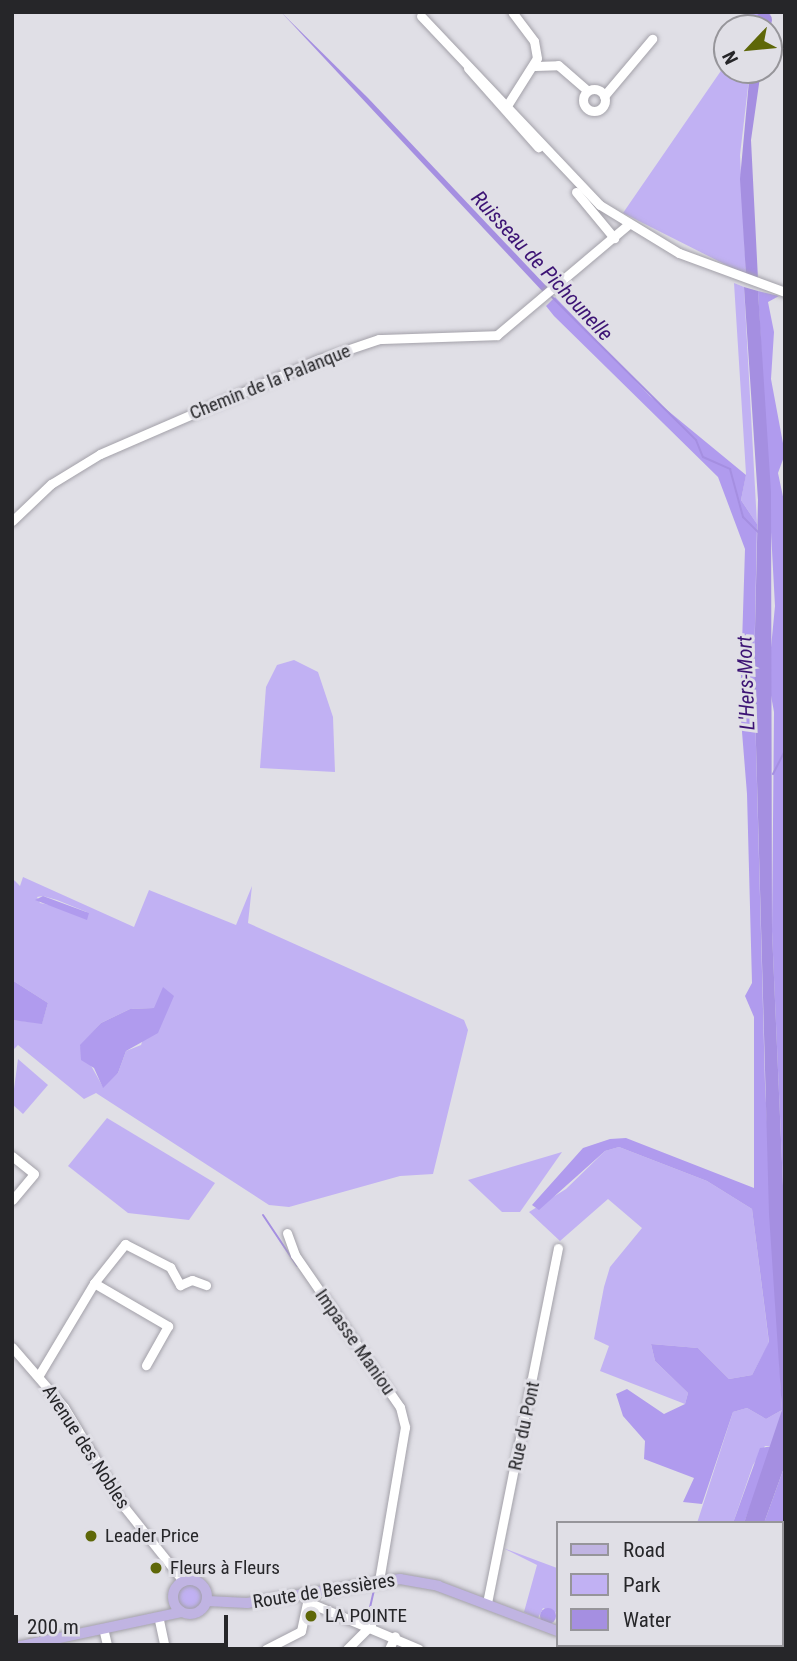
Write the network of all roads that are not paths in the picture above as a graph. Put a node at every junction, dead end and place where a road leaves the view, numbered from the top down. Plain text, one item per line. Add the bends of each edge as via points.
1 (512, 12) edge
2 (420, 14) edge
3 (652, 39) dead end
4 (535, 66) junction
5 (522, 81) junction
6 (587, 90) junction
7 (604, 96) junction
8 (500, 98) junction
9 (510, 103) junction
10 (559, 169) junction
11 (629, 223) junction
12 (614, 238) junction
13 (780, 290) edge
14 (12, 521) edge
15 (12, 1156) edge
16 (12, 1200) edge
17 (287, 1233) dead end
18 (558, 1248) dead end
19 (94, 1283) junction
20 (206, 1285) dead end
21 (12, 1347) edge
22 (146, 1364) dead end
23 (39, 1375) junction
24 (379, 1580) junction
25 (183, 1581) junction
26 (308, 1598) junction
27 (173, 1599) junction
28 (207, 1601) junction
29 (487, 1603) junction
30 (181, 1612) junction
31 (159, 1620) junction
32 (371, 1625) junction
33 (556, 1631) edge
34 (104, 1632) junction
35 (395, 1636) junction
36 (12, 1648) edge
37 (108, 1649) edge
38 (165, 1649) edge
39 (266, 1649) edge
40 (348, 1649) edge
41 (389, 1649) edge
42 (419, 1649) edge

1 - 4 street via 534,41
2 - 8 street
3 - 7 street
4 - 5 street
4 - 6 street via 558,65
5 - 8 street
5 - 9 street
6 - 7 street
6 - 7 street via 583,104 590,111 603,106
8 - 9 street
8 - 10 street
9 - 10 street
10 - 11 street
10 - 12 street
11 - 12 street, Chemin de la Palanque
11 - 13 street via 726,272
12 - 14 street, Chemin de la Palanque via 497,335 379,339 300,367 100,454 51,484
15 - 16 street via 34,1174
17 - 24 street, Impasse Maniou via 295,1255 400,1407 405,1427
18 - 29 street, Rue du Pont
19 - 20 street via 125,1244 170,1267 180,1285 192,1280
19 - 22 street via 167,1326
19 - 23 street
21 - 23 street, Avenue des Nobles
23 - 25 street, Avenue des Nobles via 125,1508
24 - 26 main road, Route de Bessières
24 - 29 main road, Route de Bessières via 416,1580
25 - 27 main road
25 - 28 main road via 203,1586
26 - 28 main road, Route de Bessières via 234,1604
26 - 32 street
26 - 39 street via 298,1635
27 - 30 main road
27 - 31 main road
28 - 30 main road via 197,1613
29 - 33 main road, Route de Bessières
30 - 31 main road
31 - 34 main road
31 - 38 street
32 - 35 street
32 - 40 street
34 - 36 main road
34 - 37 street
35 - 41 street
35 - 42 street

